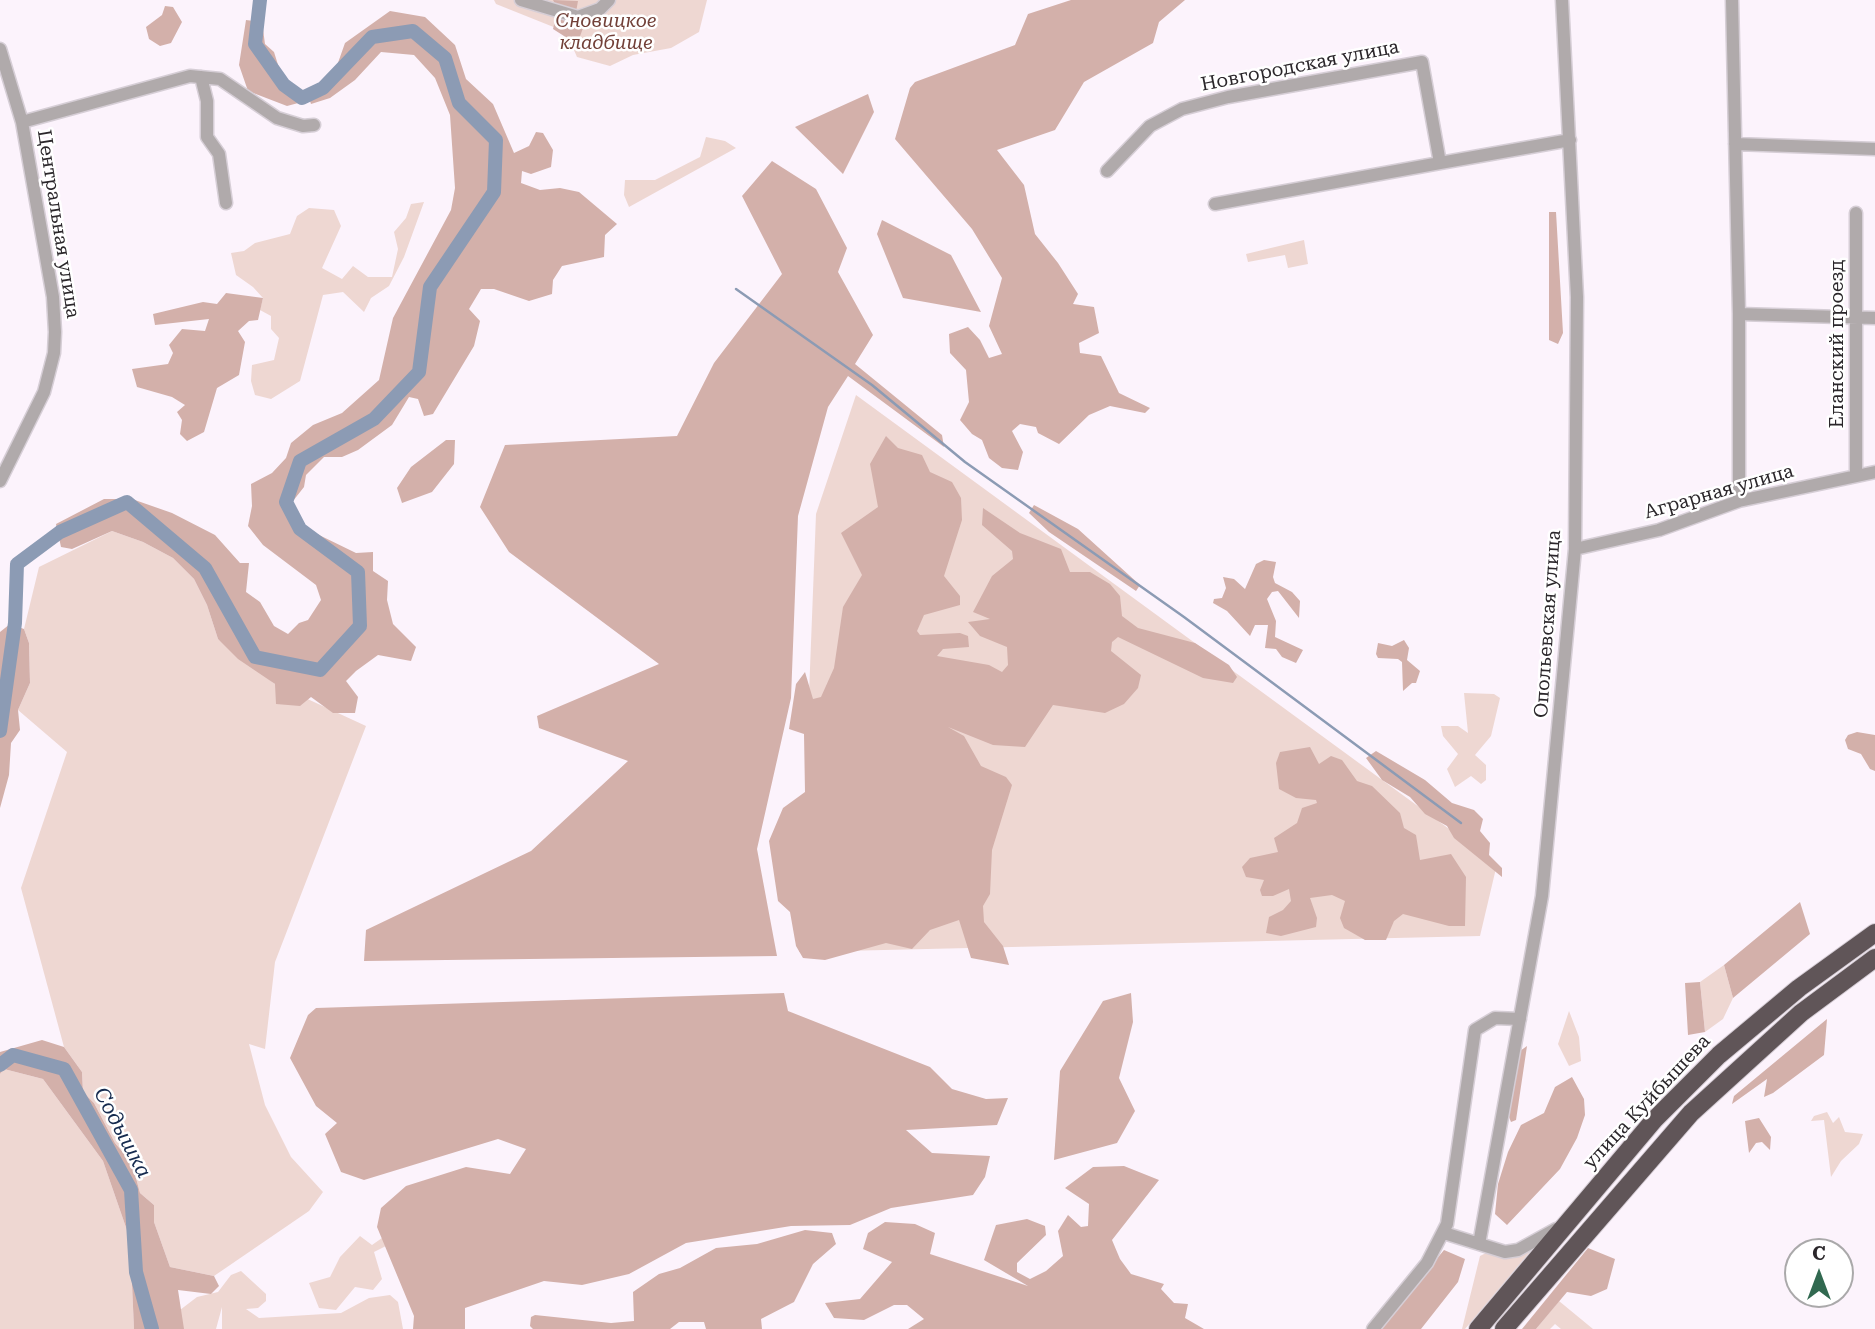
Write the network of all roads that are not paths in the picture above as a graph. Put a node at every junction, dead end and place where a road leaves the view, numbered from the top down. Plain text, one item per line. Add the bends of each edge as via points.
1 (520, 0) edge
2 (609, 0) edge
3 (1562, 0) edge
4 (1732, 0) edge
5 (0, 50) edge
6 (195, 77) junction
7 (22, 122) junction
8 (314, 125) dead end
9 (1570, 139) junction
10 (1735, 144) junction
11 (1875, 149) edge
12 (1440, 163) junction
13 (1107, 171) dead end
14 (226, 202) dead end
15 (1215, 204) dead end
16 (1856, 213) dead end
17 (1740, 314) junction
18 (1857, 318) junction
19 (1875, 318) edge
20 (1875, 472) edge
21 (1856, 476) junction
22 (0, 481) edge
23 (1740, 501) junction
24 (1575, 549) junction
25 (1875, 933) edge
26 (1873, 960) edge
27 (1520, 1019) junction
28 (1568, 1220) junction
29 (1444, 1233) junction
30 (1479, 1244) junction
31 (1373, 1329) edge
32 (1478, 1329) edge
33 (1504, 1329) edge

1 - 2 street via 578,17 600,9
3 - 9 street, Опольевская улица
4 - 10 street
5 - 7 street, Центральная улица
6 - 7 street
6 - 8 street via 220,79 277,118
6 - 14 street via 207,102 207,137 219,154
7 - 22 street, Центральная улица via 53,297 54,353 44,392
9 - 12 street
9 - 24 street, Опольевская улица via 1577,297
10 - 11 street
10 - 17 street
12 - 13 street, Новгородская улица via 1422,62 1182,109 1150,126
12 - 15 street
16 - 18 street, Еланский проезд
17 - 18 street
17 - 23 street
18 - 19 street
18 - 21 street, Еланский проезд
20 - 21 street, Аграрная улица
21 - 23 street, Аграрная улица
23 - 24 street, Аграрная улица via 1659,530
24 - 27 street, Опольевская улица via 1549,846
25 - 28 highway, улица Куйбышева via 1719,1055 1654,1120
26 - 33 highway, улица Куйбышева via 1801,1013 1691,1113
27 - 29 street via 1495,1018 1475,1030 1451,1213
27 - 30 street, Опольевская улица
28 - 30 street via 1518,1250 1498,1251
28 - 32 highway, улица Куйбышева
29 - 30 street
29 - 31 street via 1427,1263

